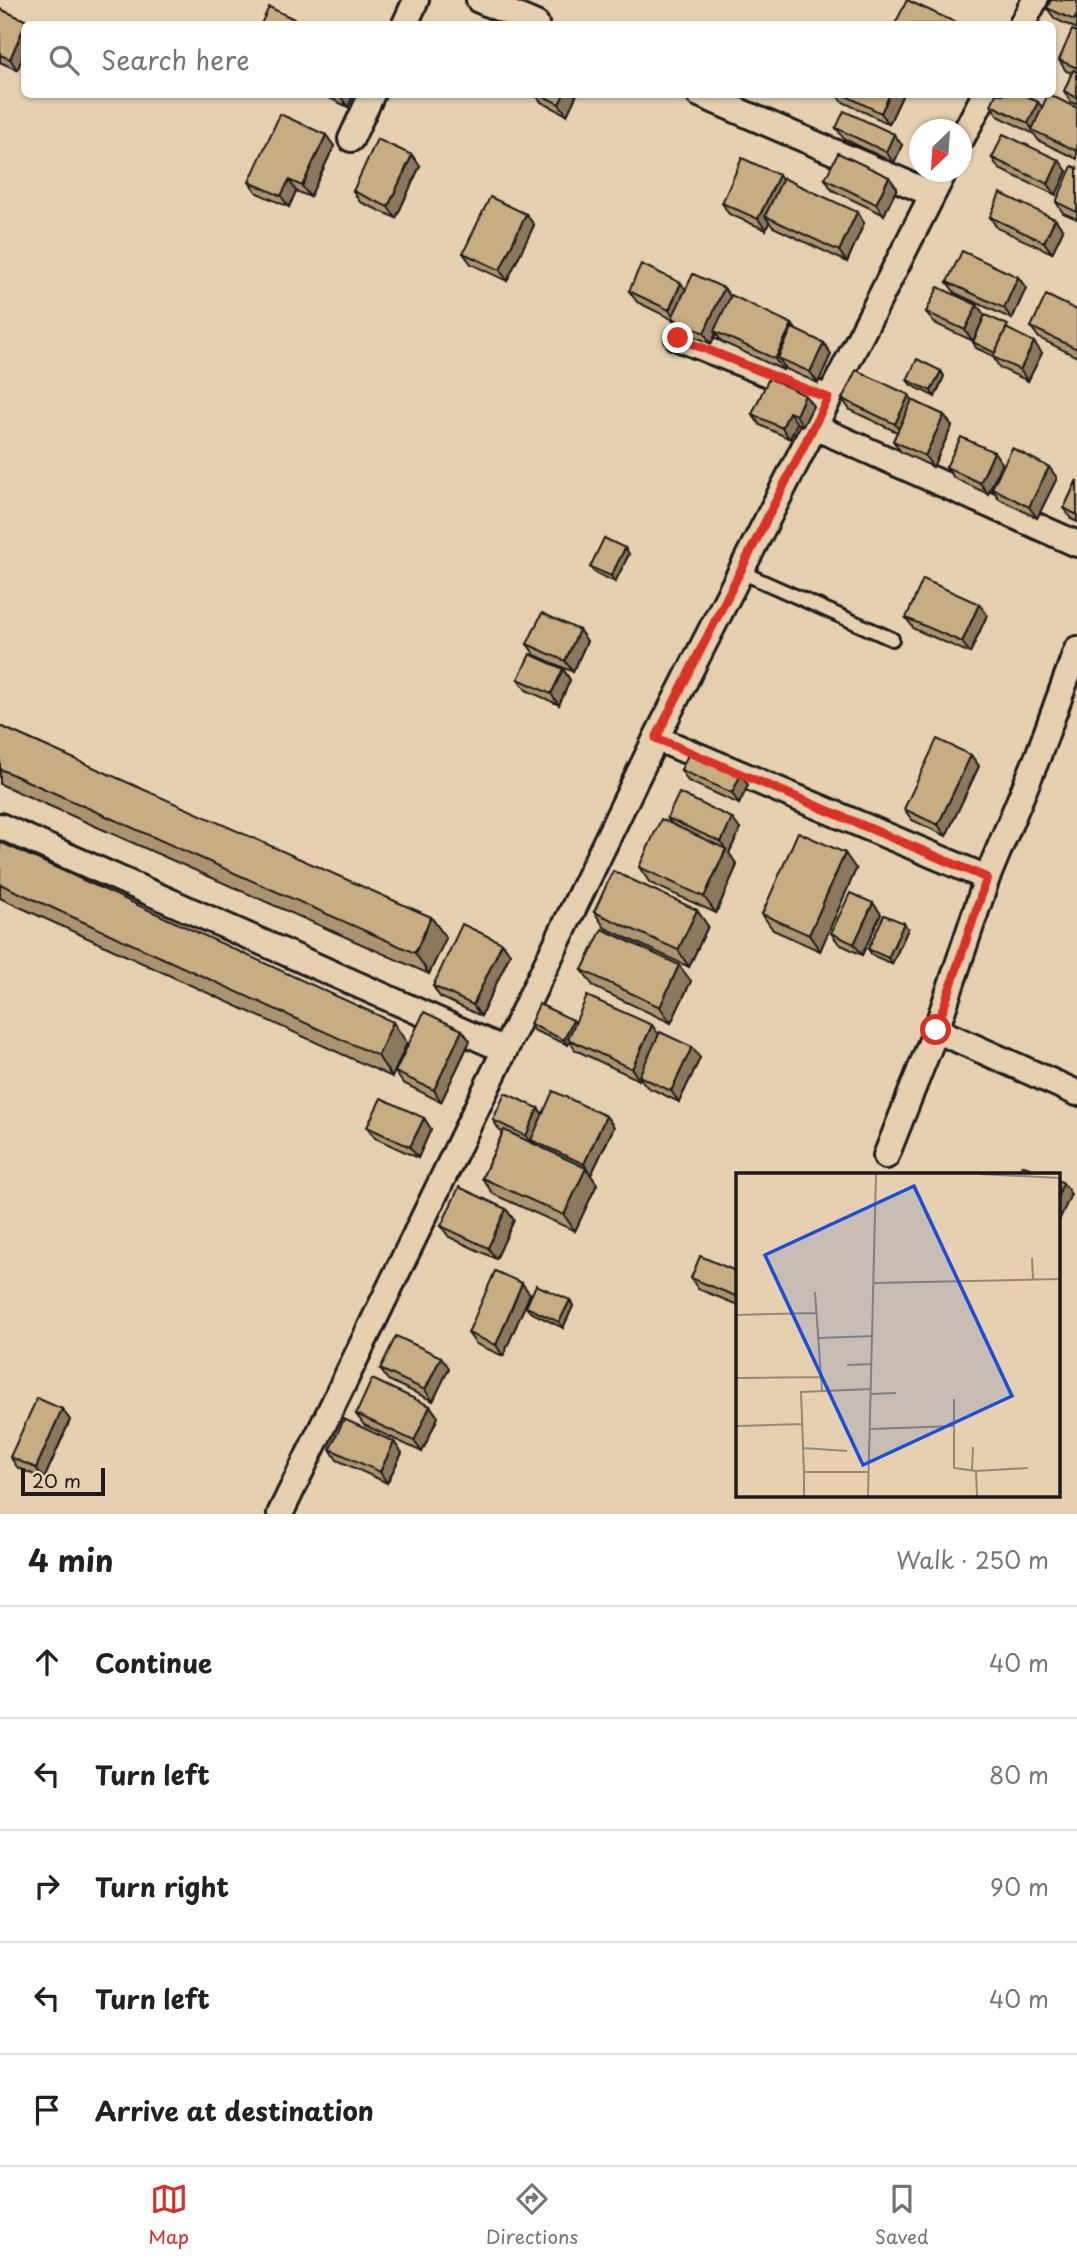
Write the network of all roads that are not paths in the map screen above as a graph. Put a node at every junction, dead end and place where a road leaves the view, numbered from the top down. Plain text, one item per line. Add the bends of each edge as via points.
1 (416, 0) edge
2 (479, 0) edge
3 (1035, 0) edge
4 (406, 21) edge
5 (529, 21) edge
6 (1024, 21) edge
7 (370, 98) edge
8 (708, 98) edge
9 (983, 98) edge
10 (971, 119) edge
11 (351, 139) dead end
12 (939, 182) edge
13 (932, 194) junction
14 (678, 338) dead end
15 (828, 398) junction
16 (815, 427) junction
17 (1077, 544) edge
18 (741, 572) junction
19 (892, 639) dead end
20 (1077, 649) edge
21 (656, 738) junction
22 (0, 826) edge
23 (987, 878) junction
24 (936, 1030) junction
25 (505, 1050) junction
26 (1077, 1093) edge
27 (886, 1156) dead end
28 (280, 1514) edge

1 - 4 street
2 - 5 street
3 - 6 street
7 - 11 street
8 - 13 street
9 - 10 street
12 - 13 street
13 - 15 street
14 - 15 street
15 - 16 street
16 - 17 street
16 - 18 street
18 - 19 lane
18 - 21 street
20 - 23 street
21 - 23 street
21 - 25 street
22 - 25 street
23 - 24 street
24 - 26 street
24 - 27 street
25 - 28 street

